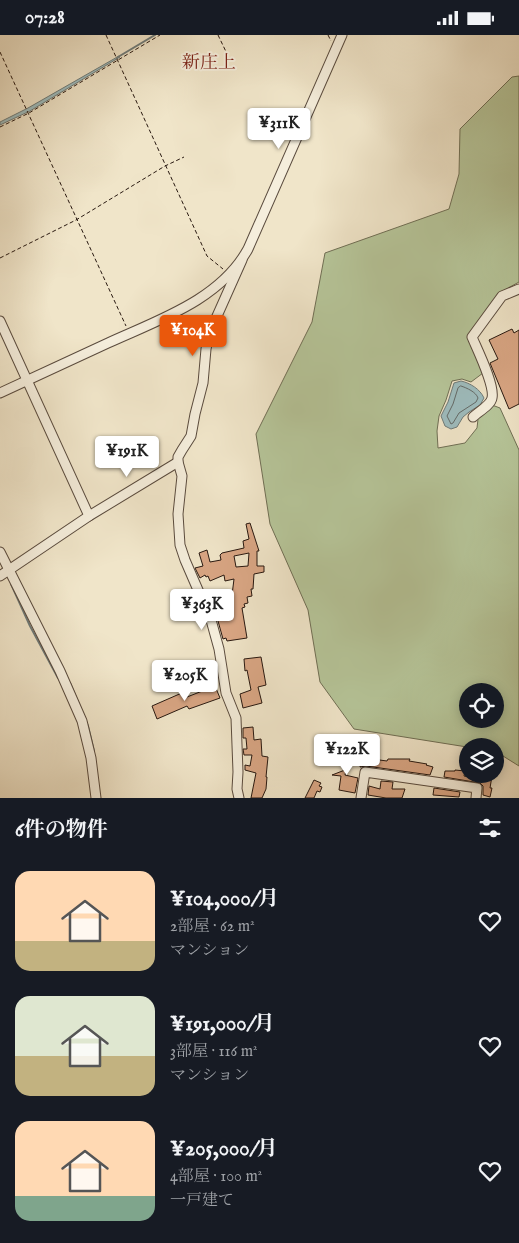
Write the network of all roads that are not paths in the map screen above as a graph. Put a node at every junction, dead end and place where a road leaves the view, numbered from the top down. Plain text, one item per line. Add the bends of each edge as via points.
1 (342, 35) edge
2 (242, 260) junction
3 (519, 289) edge
4 (0, 321) edge
5 (27, 380) junction
6 (0, 393) edge
7 (473, 417) dead end
8 (178, 462) junction
9 (89, 516) junction
10 (0, 552) edge
11 (5, 573) edge
12 (96, 798) edge
13 (239, 798) edge
14 (361, 798) edge
15 (476, 798) edge

1 - 2 street
2 - 5 street via 199,299
2 - 8 street via 209,334 192,436
3 - 7 street via 502,296 472,337 493,396
4 - 5 street
5 - 6 street
5 - 9 street
8 - 9 street
8 - 13 street via 182,476 178,514 180,545 211,621 226,693 236,718
9 - 11 street
10 - 11 street
11 - 12 street via 67,686 82,721
14 - 15 street via 365,772 478,788

